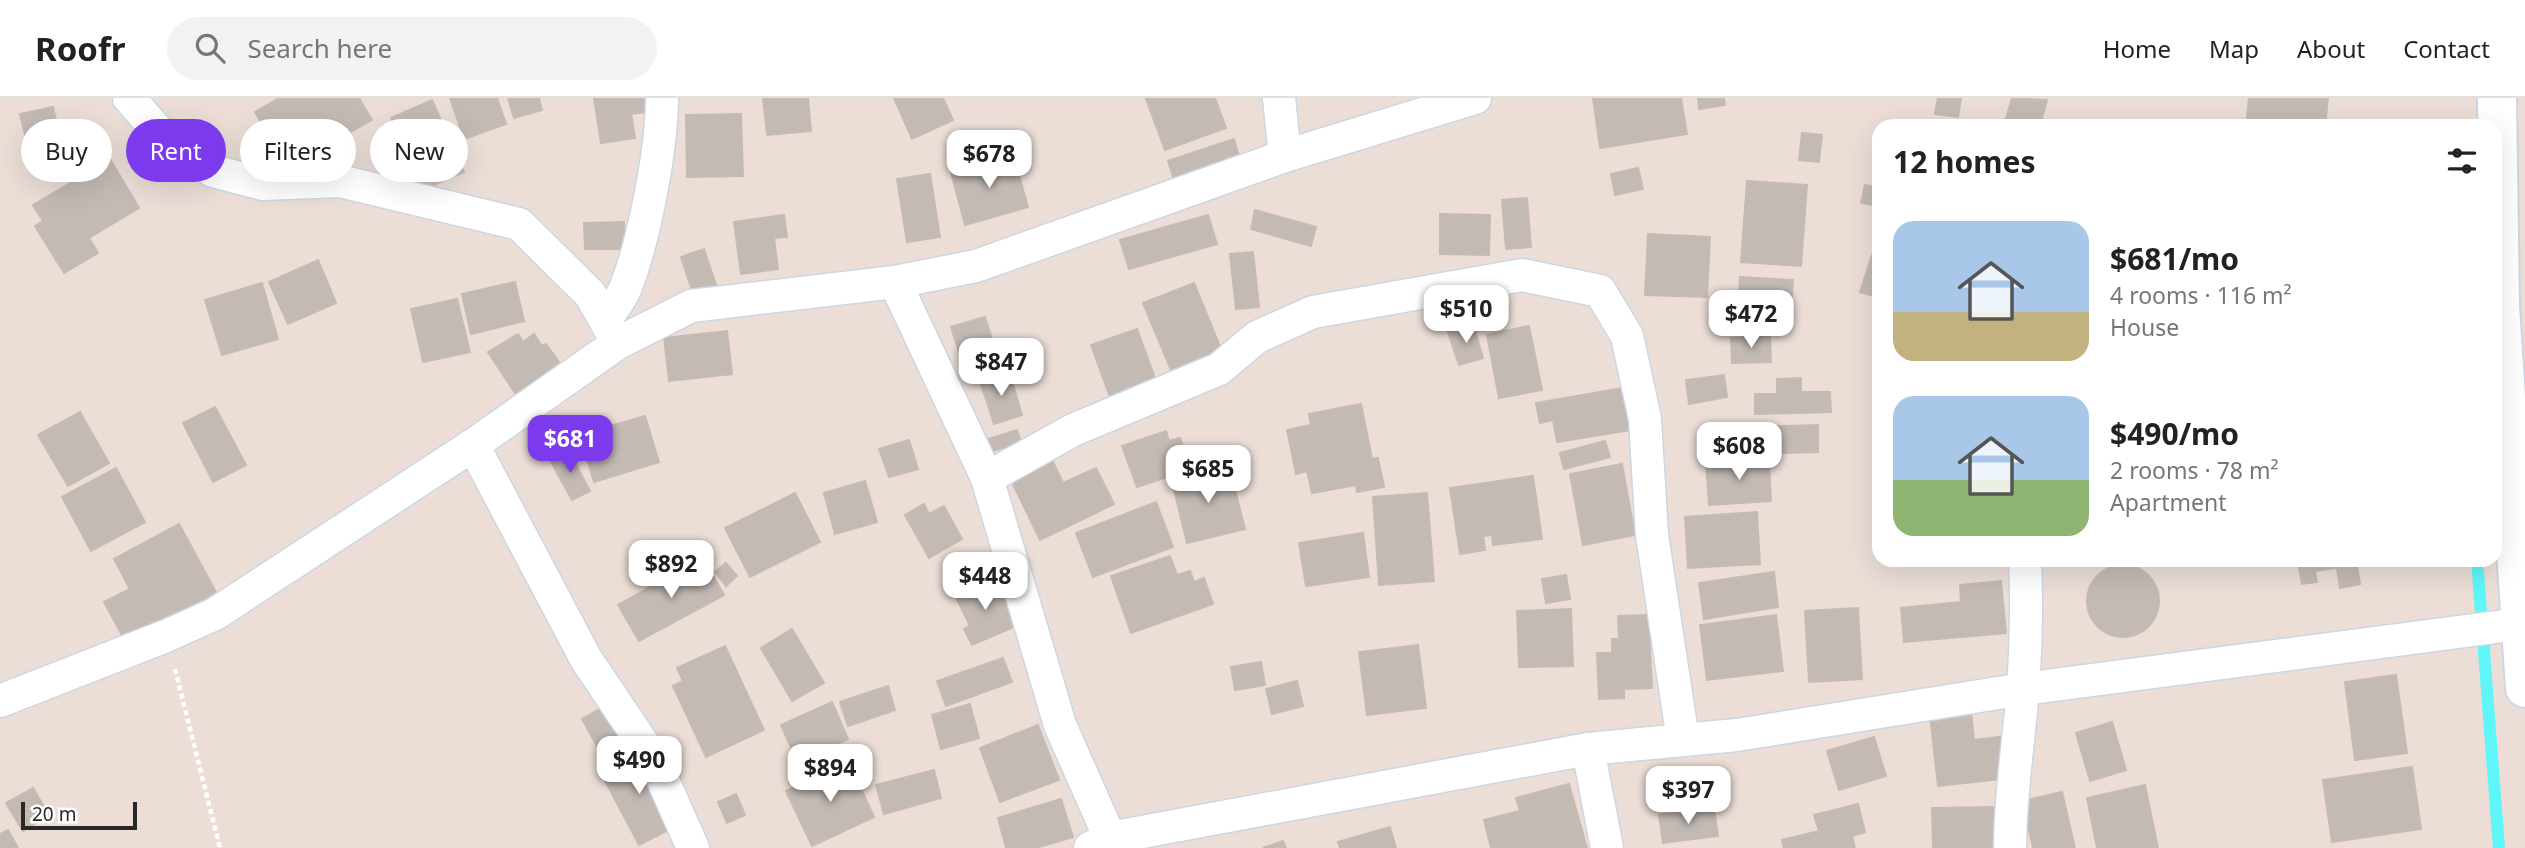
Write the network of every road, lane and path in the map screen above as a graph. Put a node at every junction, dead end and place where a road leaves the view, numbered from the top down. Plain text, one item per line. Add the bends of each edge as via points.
1 (129, 98) edge
2 (662, 98) edge
3 (1279, 98) edge
4 (1475, 98) edge
5 (2497, 98) edge
6 (2497, 119) edge
7 (1285, 156) junction
8 (895, 282) junction
9 (611, 331) junction
10 (2502, 339) edge
11 (473, 445) junction
12 (987, 478) junction
13 (2025, 567) edge
14 (2519, 624) junction
15 (166, 636) junction
16 (2525, 688) edge
17 (2023, 690) junction
18 (0, 701) edge
19 (1683, 740) junction
20 (1588, 750) junction
21 (1100, 843) edge
22 (220, 848) edge
23 (693, 848) edge
24 (1607, 848) edge
25 (2010, 848) edge

1 - 9 street via 164,138 213,171 262,184 340,181 519,224 590,294
2 - 9 street via 641,235
3 - 7 street
4 - 7 street
5 - 6 main road
7 - 8 street via 976,266
8 - 9 street via 691,306
8 - 12 street
9 - 11 street
10 - 14 main road
11 - 15 street via 215,614
11 - 23 street via 586,659 654,760
12 - 19 street via 1073,430 1219,369 1257,337 1313,312 1522,275 1600,291 1627,337 1645,419 1652,535
12 - 21 street
13 - 17 street
14 - 16 main road
14 - 17 street
15 - 18 street
15 - 22 path
17 - 19 street
17 - 25 street
19 - 20 street
20 - 21 street
20 - 24 street

